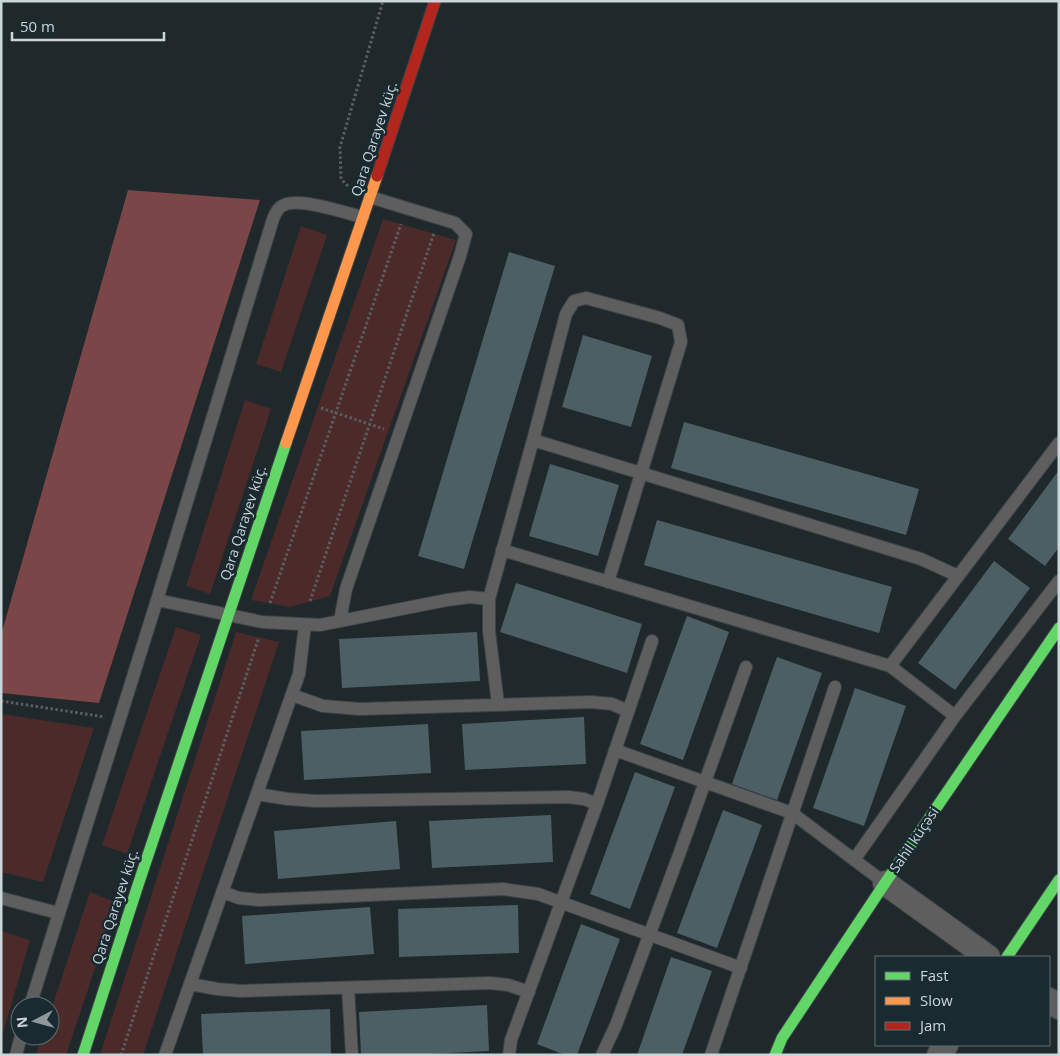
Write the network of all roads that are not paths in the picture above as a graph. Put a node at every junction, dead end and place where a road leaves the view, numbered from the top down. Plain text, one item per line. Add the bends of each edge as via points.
1 (435, 1) edge
2 (370, 197) junction
3 (363, 217) junction
4 (533, 440) junction
5 (1059, 443) edge
6 (640, 473) junction
7 (502, 550) junction
8 (958, 576) junction
9 (1059, 581) edge
10 (608, 582) junction
11 (489, 599) junction
12 (157, 600) junction
13 (228, 615) junction
14 (340, 621) junction
15 (305, 625) junction
16 (1059, 628) edge
17 (652, 641) dead end
18 (890, 666) junction
19 (746, 668) dead end
20 (835, 687) dead end
21 (292, 695) junction
22 (498, 704) junction
23 (628, 711) junction
24 (955, 716) junction
25 (615, 750) junction
26 (705, 782) junction
27 (257, 794) junction
28 (597, 804) junction
29 (792, 813) junction
30 (854, 860) junction
31 (1059, 880) edge
32 (885, 883) junction
33 (222, 892) junction
34 (1, 898) edge
35 (561, 902) junction
36 (58, 913) junction
37 (649, 934) junction
38 (987, 956) edge
39 (1008, 956) edge
40 (740, 968) junction
41 (190, 984) junction
42 (348, 988) junction
43 (529, 992) junction
44 (33, 996) edge
45 (83, 1055) edge
46 (165, 1055) edge
47 (352, 1055) edge
48 (509, 1055) edge
49 (602, 1055) edge
50 (711, 1055) edge
51 (775, 1055) edge

1 - 2 street, Qara Qarayev küç.
2 - 3 street, Qara Qarayev küç.
2 - 14 lane via 455,223 466,234 346,589
3 - 12 lane via 288,203 280,207 273,219
3 - 13 street, Qara Qarayev küç.
4 - 6 lane
4 - 6 lane via 566,314 574,301 586,298 660,318 678,325 681,342
4 - 7 lane
5 - 8 lane
6 - 8 lane via 921,559
6 - 10 lane
7 - 10 lane
7 - 11 lane
8 - 18 lane
9 - 24 lane
10 - 18 lane
11 - 14 lane via 447,600
11 - 22 lane via 489,631
12 - 13 lane
12 - 36 lane
13 - 15 lane via 262,622
13 - 45 street, Qara Qarayev küç.
14 - 15 lane
15 - 21 lane via 299,674
16 - 32 street, Sahil küçəsi
17 - 23 lane
18 - 24 lane
19 - 26 lane
20 - 29 lane
21 - 22 lane via 323,706 360,709
21 - 27 lane
22 - 23 lane via 590,702 612,704
23 - 25 lane
24 - 30 lane
25 - 26 lane
25 - 28 lane
26 - 29 lane
26 - 37 lane
27 - 28 lane via 316,801 568,797
27 - 33 lane
28 - 35 lane
29 - 30 lane
29 - 40 lane
30 - 32 lane
31 - 39 street
32 - 38 street
32 - 51 street, Sahil küçəsi via 782,1038
33 - 35 lane via 260,900 503,889 538,894
33 - 41 lane
34 - 36 lane
35 - 37 lane
35 - 43 lane
36 - 44 lane
37 - 40 lane
37 - 49 lane
40 - 50 lane
41 - 42 lane via 241,991
41 - 46 lane
42 - 43 lane via 490,983
42 - 47 lane
43 - 48 lane

